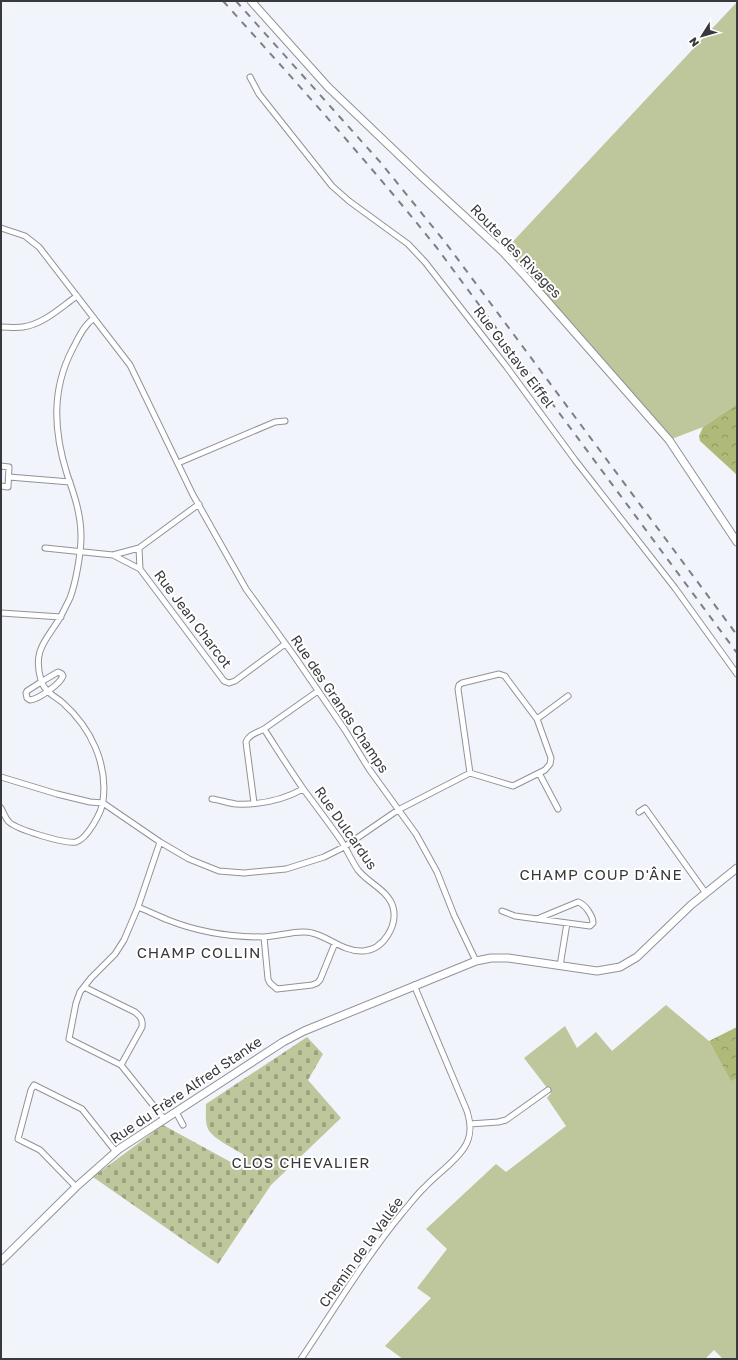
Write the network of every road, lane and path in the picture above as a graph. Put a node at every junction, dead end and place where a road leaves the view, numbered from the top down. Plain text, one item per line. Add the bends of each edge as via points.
1 (251, 1) edge
2 (250, 77) dead end
3 (1, 228) edge
4 (77, 296) junction
5 (94, 318) junction
6 (1, 327) edge
7 (285, 421) dead end
8 (178, 463) junction
9 (1, 466) edge
10 (9, 477) junction
11 (70, 482) junction
12 (1, 486) edge
13 (199, 504) junction
14 (737, 542) edge
15 (45, 548) dead end
16 (139, 548) junction
17 (80, 552) junction
18 (113, 555) junction
19 (140, 569) junction
20 (1, 613) edge
21 (61, 617) junction
22 (285, 644) junction
23 (737, 674) edge
24 (41, 682) junction
25 (47, 691) junction
26 (318, 691) junction
27 (568, 696) dead end
28 (536, 719) junction
29 (264, 729) junction
30 (470, 773) junction
31 (539, 773) junction
32 (1, 777) edge
33 (303, 788) junction
34 (212, 799) dead end
35 (103, 803) junction
36 (254, 803) junction
37 (1, 808) edge
38 (558, 809) dead end
39 (398, 810) junction
40 (639, 812) dead end
41 (160, 842) junction
42 (344, 847) junction
43 (737, 868) edge
44 (705, 892) junction
45 (138, 907) junction
46 (502, 911) dead end
47 (552, 912) junction
48 (537, 919) junction
49 (552, 920) junction
50 (567, 923) junction
51 (264, 937) junction
52 (335, 942) junction
53 (476, 961) junction
54 (560, 966) junction
55 (414, 985) junction
56 (84, 987) junction
57 (122, 1065) junction
58 (548, 1090) dead end
59 (176, 1112) junction
60 (164, 1120) junction
61 (470, 1124) junction
62 (183, 1125) dead end
63 (116, 1152) junction
64 (76, 1186) junction
65 (1, 1261) edge
66 (301, 1359) edge

1 - 14 street, Route des Rivages via 321,80 503,252 531,282 669,440
2 - 23 street, Rue Gustave Eiffel via 259,94 332,186 349,202 401,237 426,262 675,588
3 - 4 street, Rue des Grands Champs via 30,240 45,254
4 - 5 street, Rue des Grands Champs
4 - 6 street via 55,313 33,324 24,327
5 - 8 street, Rue des Grands Champs via 130,365
5 - 11 street via 79,335 68,357 58,396 59,445
7 - 8 street via 275,422
8 - 13 street, Rue des Grands Champs
9 - 10 street via 9,467
10 - 11 street
10 - 12 street via 8,487
11 - 17 street via 81,534
13 - 16 street, Rue Jean Charcot
13 - 22 street, Rue des Grands Champs via 246,589
15 - 17 street, Rue Jean Charcot
16 - 18 street, Rue Jean Charcot
16 - 19 street, Rue Jean Charcot
17 - 18 street, Rue Jean Charcot
17 - 21 street via 71,596
18 - 19 street, Rue Jean Charcot
19 - 22 street, Rue Jean Charcot via 224,681 235,681
20 - 21 street
21 - 24 street via 40,650 38,664
22 - 26 street, Rue des Grands Champs
24 - 25 street
24 - 25 street via 27,691 27,698 33,700
24 - 25 street via 58,672 62,674 62,679
25 - 35 street via 74,714 93,741 104,773
26 - 29 street
26 - 39 street, Rue des Grands Champs
27 - 28 street
28 - 30 street via 502,675 459,685
28 - 31 street via 551,758 548,767
29 - 33 street, Rue Dulcardus
29 - 36 street via 252,735 246,742
30 - 31 street via 513,786
30 - 39 street
31 - 38 street
32 - 35 street via 57,794
33 - 36 street via 290,796
33 - 42 street, Rue Dulcardus
34 - 36 street via 236,804
35 - 37 street via 84,837 71,842 34,833 9,822
35 - 41 street
39 - 42 street
39 - 53 street, Rue des Grands Champs via 416,834 437,872
40 - 44 street via 645,808
41 - 42 street via 203,865 219,871 244,874 286,869 324,857
41 - 45 street
42 - 52 street, Rue Dulcardus via 365,878 389,898 394,914 387,937 374,948 352,950
43 - 44 street, Rue du Frère Alfred Stanke
44 - 54 street, Rue du Frère Alfred Stanke via 637,957 620,967 597,971
45 - 51 street, Rue Dulcardus via 169,921 197,929
45 - 56 street via 124,940
46 - 48 street
47 - 48 street
47 - 49 street
47 - 50 street via 578,902 593,919 590,926
48 - 49 street
49 - 50 street
50 - 54 street
51 - 52 street, Rue Dulcardus via 311,932
51 - 52 street via 268,978 277,989 317,983
53 - 54 street, Rue du Frère Alfred Stanke via 508,958
53 - 55 street, Rue du Frère Alfred Stanke
55 - 59 street, Rue du Frère Alfred Stanke via 283,1042
55 - 61 street, Chemin de la Vallée via 467,1111
56 - 57 street via 76,1003 69,1038
56 - 57 street via 135,1012 143,1021
57 - 60 street
58 - 61 street via 506,1120
59 - 60 street, Rue du Frère Alfred Stanke
59 - 62 street
60 - 63 street, Rue du Frère Alfred Stanke
61 - 66 street, Chemin de la Vallée via 469,1140 464,1149 424,1187 381,1241
63 - 64 street, Rue du Frère Alfred Stanke
63 - 64 street via 82,1109 34,1085 30,1090 18,1139 40,1150
64 - 65 street, Rue du Frère Alfred Stanke

